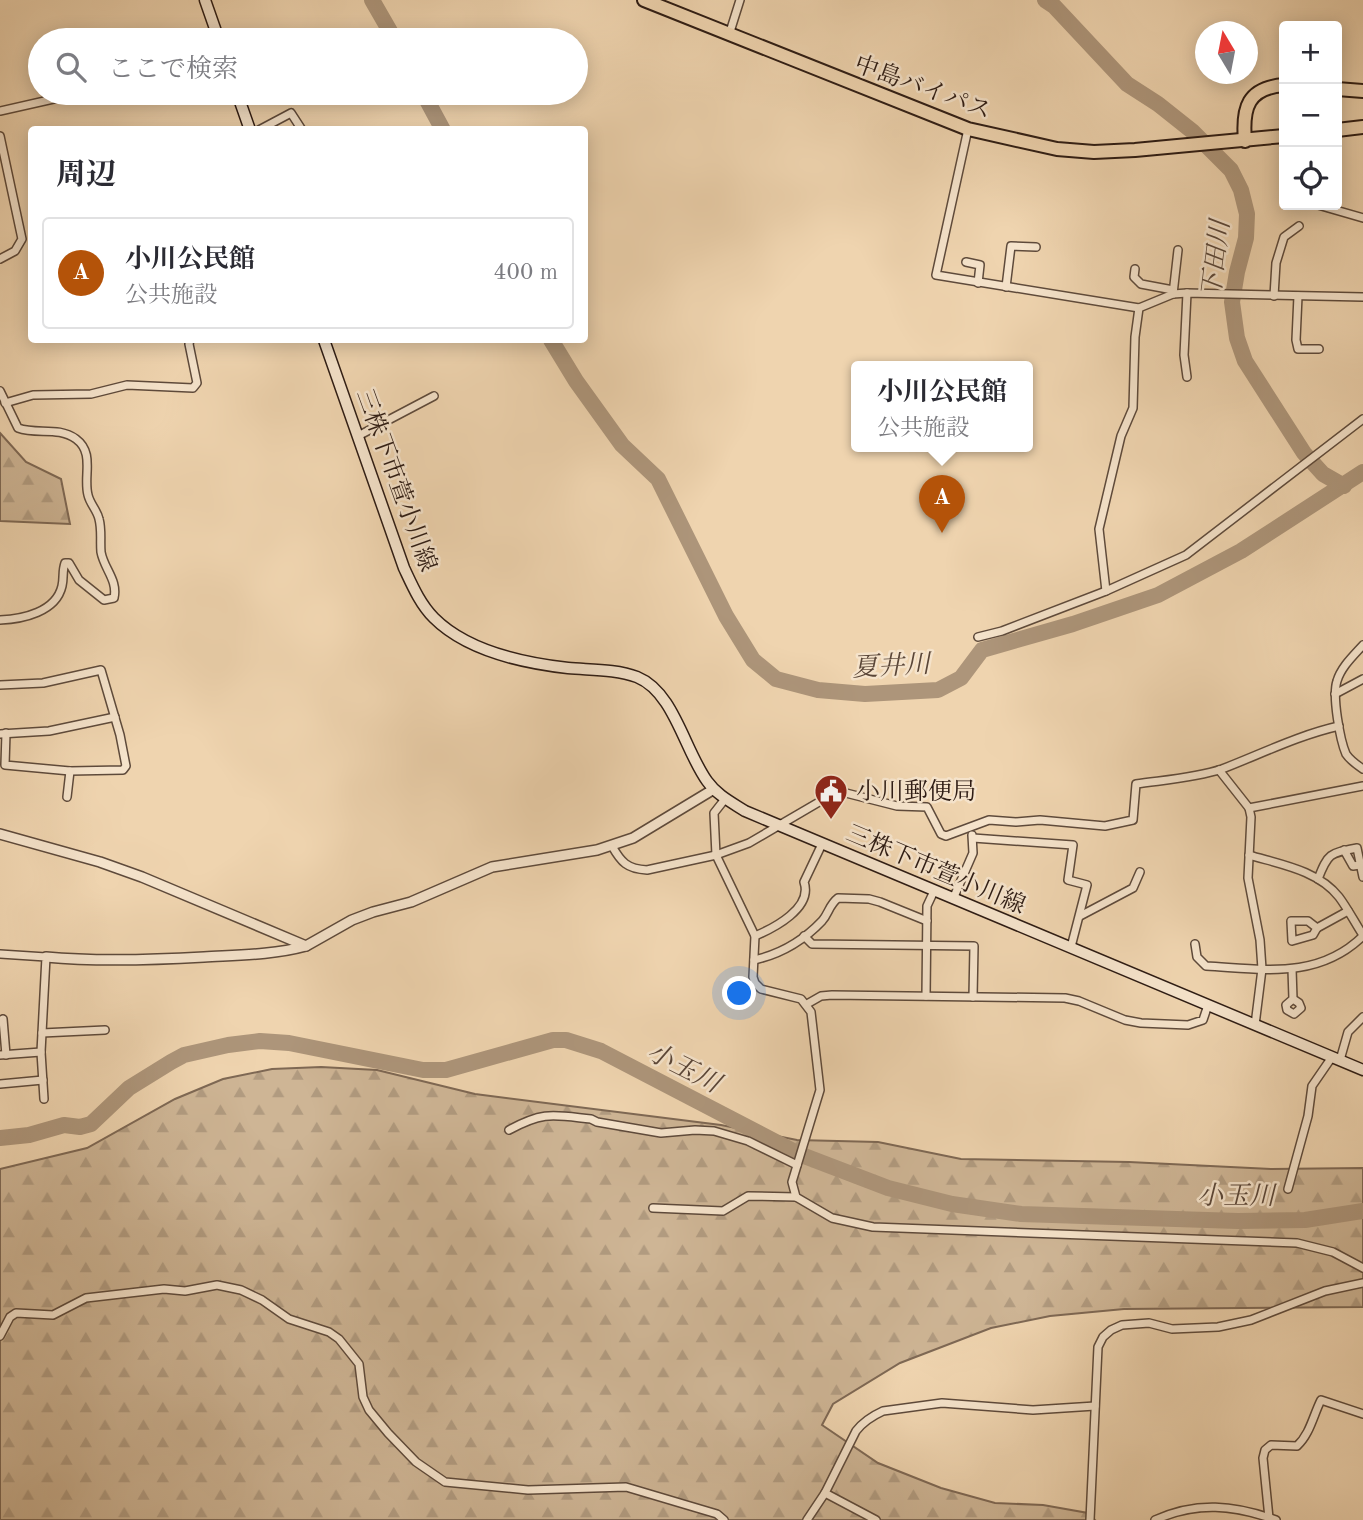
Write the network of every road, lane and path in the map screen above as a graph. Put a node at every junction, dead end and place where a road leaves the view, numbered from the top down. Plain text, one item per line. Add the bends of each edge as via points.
1 (205, 0) edge
2 (644, 0) edge
3 (740, 0) edge
4 (215, 28) edge
5 (729, 35) junction
6 (1279, 86) edge
7 (1342, 89) edge
8 (1363, 91) edge
9 (28, 105) edge
10 (241, 105) edge
11 (0, 111) edge
12 (249, 126) edge
13 (267, 126) edge
14 (300, 126) edge
15 (1363, 127) edge
16 (1342, 129) edge
17 (968, 130) junction
18 (0, 136) edge
19 (1279, 137) edge
20 (1245, 141) junction
21 (1335, 210) edge
22 (1363, 218) edge
23 (1299, 226) dead end
24 (1036, 247) dead end
25 (1178, 250) dead end
26 (0, 259) edge
27 (966, 262) dead end
28 (1135, 269) dead end
29 (978, 283) junction
30 (1006, 287) junction
31 (1173, 292) junction
32 (1187, 293) junction
33 (1274, 296) junction
34 (1297, 296) junction
35 (1363, 297) edge
36 (1139, 308) junction
37 (189, 343) edge
38 (325, 343) edge
39 (1319, 349) dead end
40 (1187, 377) dead end
41 (0, 391) edge
42 (434, 396) dead end
43 (5, 403) junction
44 (1363, 419) edge
45 (358, 436) junction
46 (1106, 592) junction
47 (0, 620) edge
48 (978, 637) dead end
49 (1363, 645) edge
50 (1363, 680) edge
51 (0, 685) edge
52 (1335, 694) junction
53 (115, 717) junction
54 (1339, 726) junction
55 (3, 733) edge
56 (1363, 769) edge
57 (1219, 770) junction
58 (70, 771) junction
59 (1363, 786) edge
60 (714, 789) junction
61 (66, 797) dead end
62 (724, 799) junction
63 (1249, 808) junction
64 (778, 826) junction
65 (969, 827) junction
66 (0, 834) edge
67 (973, 838) junction
68 (822, 844) junction
69 (612, 846) junction
70 (1344, 850) junction
71 (716, 855) junction
72 (1249, 855) junction
73 (1360, 865) junction
74 (1140, 872) dead end
75 (1363, 877) edge
76 (1318, 879) junction
77 (934, 891) junction
78 (953, 899) junction
79 (1348, 911) junction
80 (1080, 916) junction
81 (927, 921) junction
82 (1317, 928) dead end
83 (755, 936) junction
84 (804, 936) junction
85 (1363, 936) edge
86 (1195, 944) dead end
87 (306, 946) junction
88 (927, 946) junction
89 (1071, 947) junction
90 (0, 954) edge
91 (46, 957) junction
92 (754, 960) junction
93 (1262, 969) junction
94 (1292, 969) junction
95 (926, 996) junction
96 (973, 997) junction
97 (1293, 999) dead end
98 (807, 1004) junction
99 (1209, 1005) junction
100 (1363, 1017) edge
101 (3, 1019) dead end
102 (1255, 1025) junction
103 (105, 1030) dead end
104 (42, 1032) junction
105 (41, 1052) junction
106 (3, 1055) edge
107 (1336, 1058) junction
108 (1363, 1070) edge
109 (43, 1080) junction
110 (0, 1084) edge
111 (44, 1098) dead end
112 (509, 1130) dead end
113 (797, 1163) junction
114 (1288, 1189) dead end
115 (796, 1197) junction
116 (653, 1208) dead end
117 (1363, 1268) edge
118 (1363, 1283) edge
119 (0, 1336) edge
120 (1095, 1406) junction
121 (1363, 1414) edge
122 (825, 1493) junction
123 (1273, 1519) edge
124 (724, 1520) edge
125 (807, 1520) edge
126 (876, 1520) edge
127 (1090, 1520) edge
128 (1156, 1520) edge

1 - 4 main road
2 - 5 highway, 中島バイパス
3 - 5 street
5 - 17 highway, 中島バイパス
6 - 20 highway via 1253,96 1245,109
7 - 8 highway
9 - 11 street
10 - 12 main road
13 - 14 street via 292,113
15 - 16 highway
17 - 20 highway, 中島バイパス via 1094,152
17 - 29 street via 936,275
18 - 26 street via 22,239 15,251
19 - 20 highway, 中島バイパス
21 - 22 street
23 - 33 street via 1284,237 1276,263
24 - 30 street via 1011,246
25 - 31 street
27 - 29 street via 980,265
28 - 31 street via 1140,284
29 - 30 street
30 - 36 street
31 - 32 street
31 - 36 street
32 - 33 street
32 - 40 street
33 - 34 street
34 - 35 street
34 - 39 street via 1298,349
36 - 46 street via 1133,408 1121,436 1099,529
37 - 43 street via 197,383 193,388 127,385 91,394 33,396
38 - 45 main road, 三株下市萱小川線
41 - 43 street
42 - 45 street
43 - 47 street via 19,428 67,433 85,449 89,500 100,521 101,552 116,592 114,598 104,600 65,563 63,585 47,607 35,614
44 - 46 street via 1186,555
45 - 60 main road, 三株下市萱小川線 via 404,568 433,617 475,645 516,658 626,674 652,685
46 - 48 street
49 - 52 street via 1336,681
50 - 52 street
51 - 53 street via 43,683 101,670
52 - 54 street
53 - 55 street via 49,731
53 - 58 street via 126,765 123,769
54 - 56 street via 1347,754
54 - 57 street via 1312,732
55 - 58 street via 5,765
57 - 63 street
57 - 65 street via 1136,785 1133,820 1105,826 989,820
58 - 61 street
59 - 63 street
60 - 62 main road, 三株下市萱小川線
60 - 69 street
62 - 64 main road, 三株下市萱小川線
62 - 71 street via 714,813
63 - 72 street
64 - 65 street via 842,792 897,806 927,807 940,834 946,836
64 - 68 main road, 三株下市萱小川線
64 - 71 street
65 - 67 street
66 - 87 street via 142,877
67 - 78 street via 973,853
67 - 80 street via 1073,845 1068,880 1087,885
68 - 77 main road, 三株下市萱小川線
68 - 83 street via 804,882 804,901 784,920
69 - 71 street via 627,867 647,870
69 - 87 street via 480,871 411,902 352,920
70 - 73 street via 1353,866
70 - 73 street via 1357,848
70 - 76 street via 1327,858
71 - 83 street
72 - 76 street
72 - 93 street via 1248,878
73 - 75 street
74 - 80 street via 1133,888
76 - 79 street via 1338,895
77 - 78 main road, 三株下市萱小川線
77 - 81 street
78 - 89 main road, 三株下市萱小川線
79 - 82 street
79 - 85 street
80 - 89 street
81 - 84 street via 869,899 838,898
81 - 88 street
83 - 92 street
84 - 88 street via 812,944
84 - 92 street via 782,951
85 - 94 street via 1330,960
86 - 93 street via 1197,957 1206,966
87 - 91 street via 281,953 197,958
88 - 95 street
88 - 96 street via 974,946
89 - 99 main road, 三株下市萱小川線
90 - 91 street
91 - 104 street
92 - 98 street via 753,976 761,989 794,996
93 - 94 street
93 - 102 street
94 - 97 street
95 - 96 street
95 - 98 street via 832,995
96 - 99 street via 1065,998 1125,1020 1188,1025 1203,1020
98 - 113 street via 820,1090
99 - 102 main road, 三株下市萱小川線
100 - 107 street via 1348,1032
101 - 106 street
102 - 107 main road, 三株下市萱小川線
103 - 104 street
104 - 105 street
105 - 106 street
105 - 109 street
107 - 108 main road, 三株下市萱小川線
107 - 114 street via 1312,1086
109 - 110 street
109 - 111 street
112 - 113 street via 548,1115 661,1133 714,1131 748,1140
113 - 115 street via 792,1182
115 - 116 street via 748,1196 723,1211
115 - 117 street via 832,1218 873,1227 1297,1244 1333,1252
118 - 120 street via 1219,1327 1172,1329 1149,1323 1111,1330 1098,1347
119 - 124 street via 16,1312 53,1315 86,1297 185,1291 217,1284 240,1290 289,1319 339,1339 359,1364 369,1410 416,1462 445,1482 528,1490 626,1487
120 - 122 street via 1033,1410 942,1403 883,1411 856,1431
120 - 127 street
121 - 123 street via 1321,1400 1301,1443 1271,1445 1265,1450
122 - 125 street
122 - 126 street
123 - 128 street via 1223,1507 1182,1510

